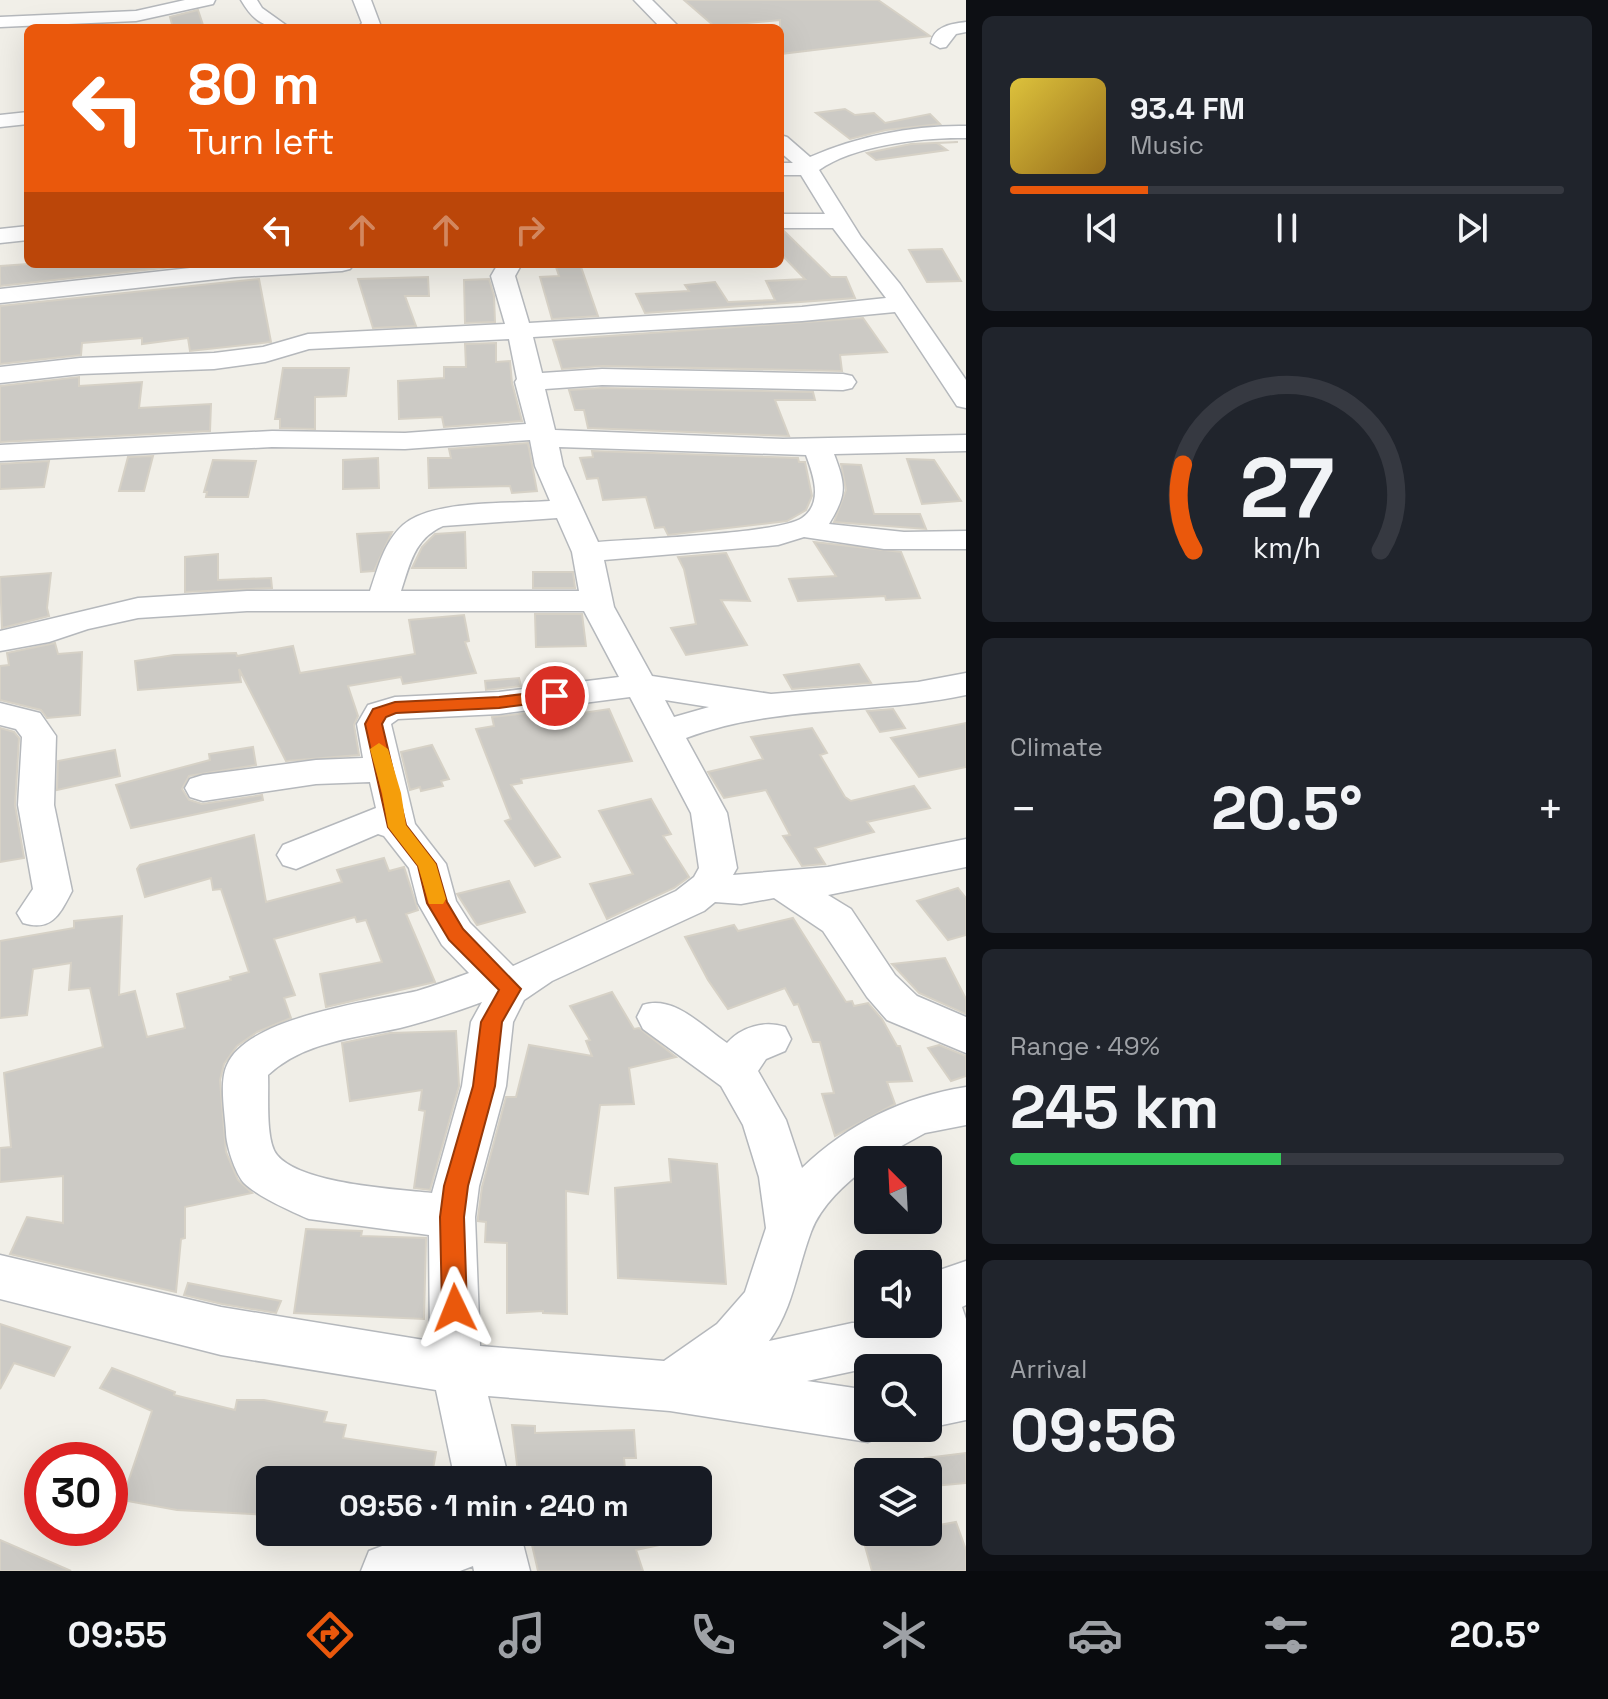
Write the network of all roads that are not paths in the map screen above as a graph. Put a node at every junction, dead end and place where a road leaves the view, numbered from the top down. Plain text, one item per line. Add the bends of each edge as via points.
1 (207, 0) edge
2 (249, 0) edge
3 (361, 0) edge
4 (642, 0) edge
5 (0, 22) edge
6 (275, 24) edge
7 (371, 24) edge
8 (667, 24) edge
9 (966, 27) edge
10 (940, 43) dead end
11 (24, 118) edge
12 (0, 121) edge
13 (966, 132) edge
14 (784, 144) edge
15 (784, 169) edge
16 (807, 169) junction
17 (784, 221) edge
18 (839, 221) junction
19 (24, 233) edge
20 (0, 236) edge
21 (258, 268) edge
22 (505, 268) edge
23 (0, 296) edge
24 (901, 304) junction
25 (519, 329) junction
26 (966, 354) edge
27 (936, 359) junction
28 (0, 375) edge
29 (528, 382) junction
30 (843, 382) dead end
31 (966, 400) edge
32 (541, 434) junction
33 (966, 443) edge
34 (817, 447) junction
35 (0, 453) edge
36 (568, 509) junction
37 (802, 528) junction
38 (966, 540) edge
39 (587, 552) junction
40 (383, 599) junction
41 (597, 601) junction
42 (0, 641) edge
43 (966, 684) edge
44 (640, 685) junction
45 (771, 705) junction
46 (0, 714) edge
47 (664, 733) junction
48 (383, 769) junction
49 (203, 788) dead end
50 (397, 827) junction
51 (966, 853) edge
52 (296, 855) dead end
53 (780, 883) junction
54 (708, 887) junction
55 (37, 913) dead end
56 (500, 996) junction
57 (658, 1017) dead end
58 (966, 1036) edge
59 (770, 1039) dead end
60 (736, 1073) junction
61 (966, 1106) edge
62 (452, 1217) junction
63 (789, 1228) junction
64 (0, 1277) edge
65 (966, 1283) edge
66 (946, 1330) junction
67 (717, 1354) junction
68 (456, 1369) junction
69 (670, 1386) junction
70 (952, 1398) edge
71 (854, 1414) edge
72 (479, 1466) edge
73 (455, 1546) edge
74 (496, 1546) edge
75 (389, 1571) edge
76 (502, 1571) edge

1 - 5 street via 136,16
2 - 6 street
3 - 7 street
4 - 8 street
9 - 10 street via 951,29
11 - 12 street
13 - 16 street via 923,133 837,153 815,160
14 - 16 street
15 - 16 street
16 - 18 street
17 - 18 street
18 - 24 street
19 - 20 street
21 - 23 street
22 - 25 street
24 - 25 street
24 - 27 street
25 - 28 street via 334,339 214,361
25 - 29 street
26 - 27 street
27 - 31 street
29 - 30 street via 602,377
29 - 32 street
32 - 34 street
32 - 35 street via 405,441 272,439
32 - 36 street
33 - 34 street
34 - 37 street via 831,483 814,524
36 - 39 street
36 - 40 street via 437,518 416,525 402,544
37 - 38 street via 923,544
37 - 39 street via 778,536
39 - 41 street
40 - 41 street
40 - 42 street via 138,608
41 - 44 street
43 - 45 street
44 - 45 street
44 - 47 street
44 - 48 street via 499,703 395,708 380,713 374,724
45 - 47 street
46 - 55 street via 28,721 39,736 36,805 53,891
47 - 54 street via 709,813 718,868
48 - 49 street via 316,772
48 - 50 street
50 - 52 street via 382,820 371,822
50 - 56 street via 427,864 437,903
51 - 53 street via 828,881
53 - 54 street via 741,890
53 - 58 street via 837,920 902,1008
54 - 56 street via 690,901 538,970
56 - 62 street
56 - 62 street via 439,1000 286,1040 259,1054 246,1069 248,1139 260,1169 309,1198
57 - 60 street
59 - 60 street via 750,1045 738,1060
60 - 63 street via 764,1120 782,1177
61 - 63 street via 879,1132 810,1193
62 - 68 street
63 - 67 street via 754,1322
64 - 68 street via 221,1331
65 - 66 street via 935,1294
66 - 67 street via 922,1341 852,1347 750,1370
66 - 70 street
67 - 69 street
68 - 69 street
68 - 72 street
69 - 71 street
73 - 75 street
74 - 76 street

